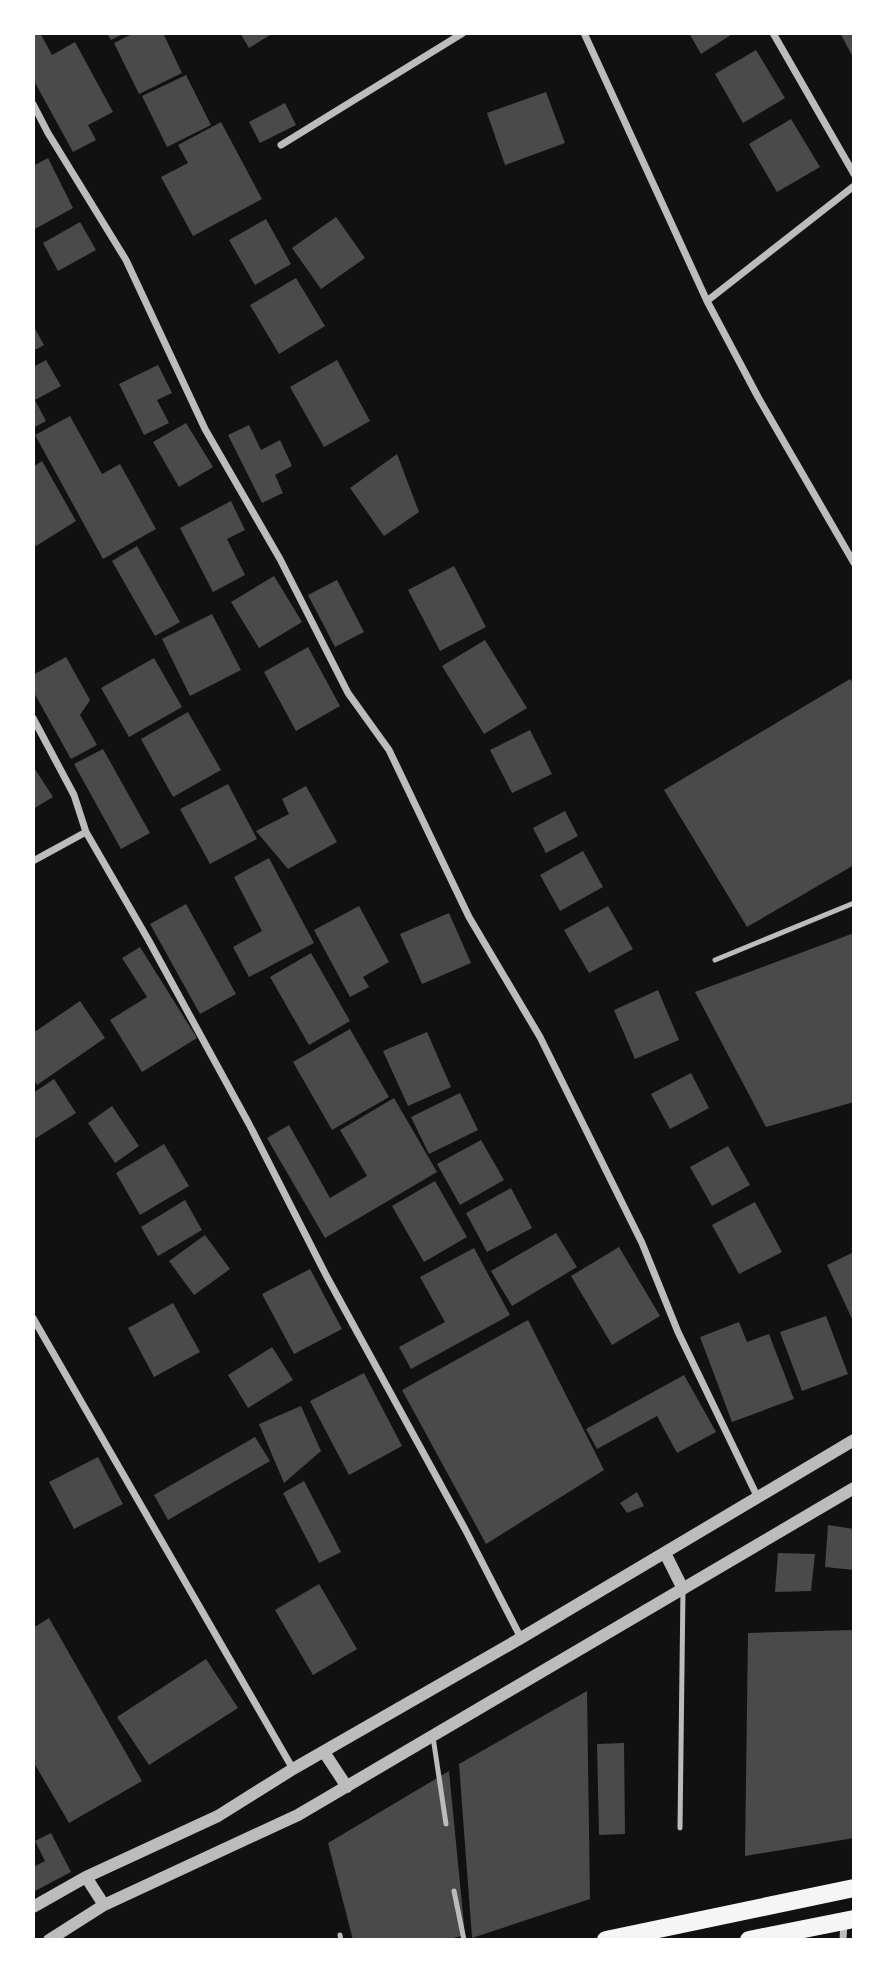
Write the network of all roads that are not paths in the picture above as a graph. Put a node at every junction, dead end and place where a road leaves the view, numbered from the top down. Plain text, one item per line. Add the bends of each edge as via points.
1 (463, 33) edge
2 (584, 33) edge
3 (774, 33) edge
4 (33, 104) edge
5 (281, 145) dead end
6 (854, 174) edge
7 (854, 186) edge
8 (707, 301) junction
9 (854, 563) edge
10 (33, 718) edge
11 (86, 832) junction
12 (33, 861) edge
13 (854, 903) edge
14 (715, 960) dead end
15 (33, 1318) edge
16 (854, 1440) edge
17 (854, 1488) edge
18 (758, 1498) junction
19 (665, 1553) junction
20 (683, 1589) junction
21 (521, 1638) junction
22 (432, 1736) junction
23 (324, 1752) junction
24 (293, 1769) junction
25 (347, 1787) junction
26 (446, 1824) dead end
27 (680, 1828) dead end
28 (86, 1877) junction
29 (854, 1888) edge
30 (454, 1891) dead end
31 (104, 1905) junction
32 (33, 1907) edge
33 (849, 1919) edge
34 (49, 1940) edge
35 (464, 1940) edge
36 (606, 1940) edge
37 (750, 1940) edge
38 (843, 1940) edge

1 - 5 street
2 - 8 street
3 - 6 street
4 - 18 street via 126,260 205,429 280,559 348,693 389,750 469,917 540,1037 642,1243 678,1332
7 - 8 street
8 - 9 street
10 - 11 street via 74,795
11 - 12 street
11 - 21 street via 249,1124
13 - 14 lane
15 - 24 street
16 - 18 street
17 - 20 street
18 - 19 street
19 - 20 street
19 - 21 street
20 - 22 street
20 - 27 lane
21 - 23 street
22 - 25 street
22 - 26 lane
23 - 24 street
23 - 25 street
24 - 28 street via 218,1816
25 - 31 street via 298,1815
28 - 31 street
28 - 32 street
29 - 36 main road
30 - 35 lane
31 - 34 street
33 - 37 main road
33 - 38 street

